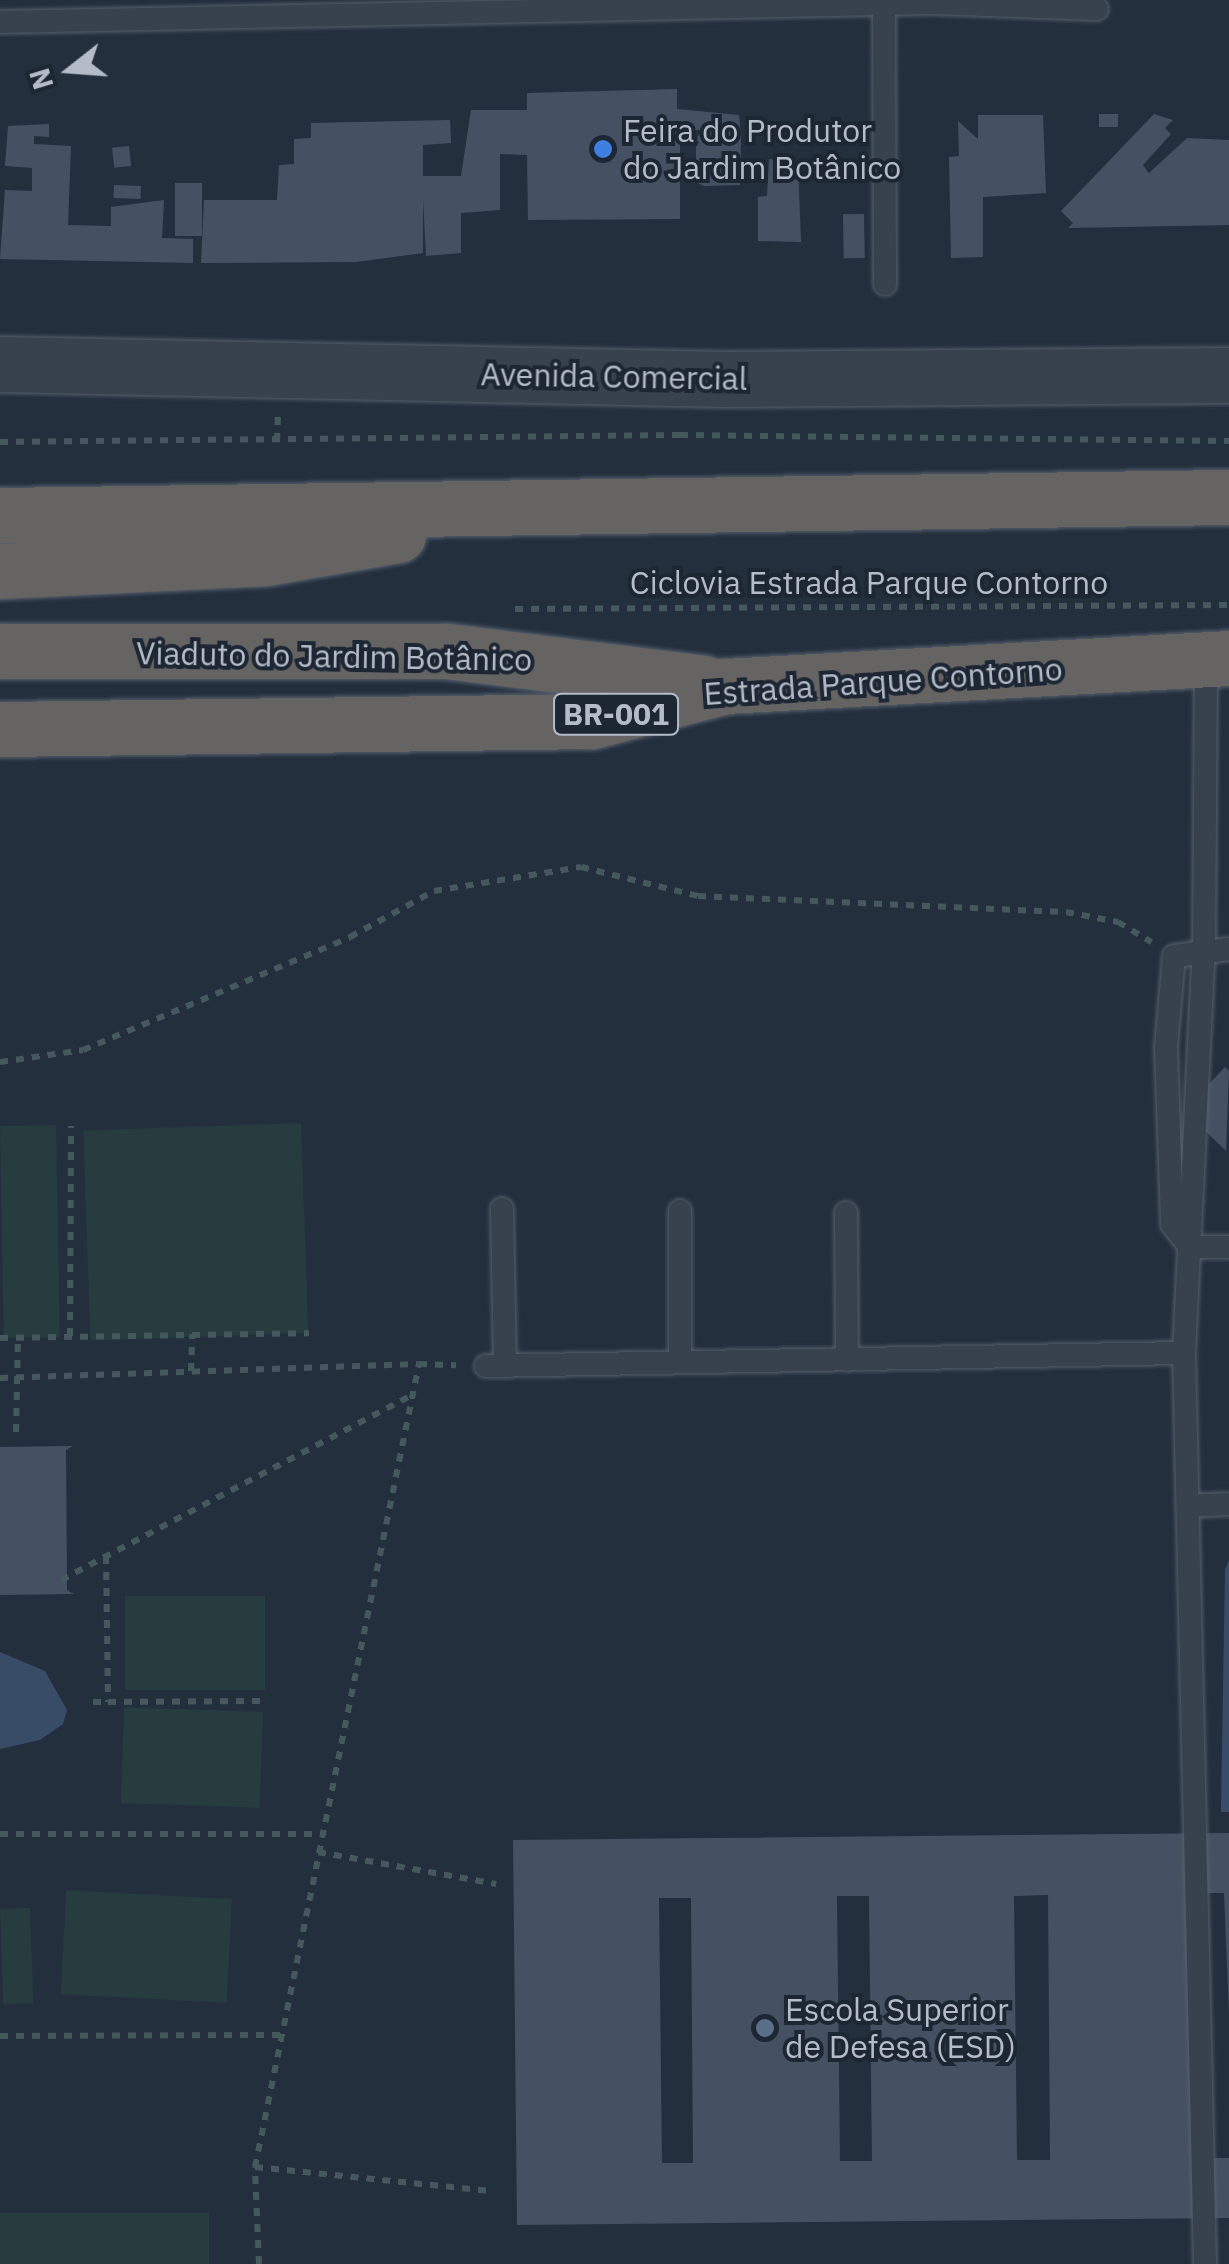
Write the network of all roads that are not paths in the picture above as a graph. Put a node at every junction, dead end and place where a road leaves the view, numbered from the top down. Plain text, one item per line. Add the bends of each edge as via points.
1 (884, 6) junction
2 (1097, 9) dead end
3 (0, 22) edge
4 (885, 284) dead end
5 (0, 364) edge
6 (1229, 375) edge
7 (1229, 497) edge
8 (568, 505) junction
9 (0, 515) edge
10 (0, 571) edge
11 (0, 651) edge
12 (1217, 658) edge
13 (725, 686) junction
14 (0, 730) edge
15 (1204, 949) junction
16 (1229, 949) edge
17 (502, 1209) dead end
18 (680, 1210) dead end
19 (846, 1213) dead end
20 (1229, 1247) edge
21 (1190, 1248) junction
22 (1184, 1353) junction
23 (847, 1360) junction
24 (680, 1362) junction
25 (1229, 1504) edge
26 (1188, 1506) junction
27 (1205, 2264) edge

1 - 2 lane
1 - 3 lane
1 - 4 lane
5 - 6 street, Avenida Comercial via 726,379
7 - 8 highway
8 - 9 highway
8 - 10 highway via 266,558
11 - 13 highway, Viaduto do Jardim Botânico via 447,651
12 - 13 highway, Estrada Parque Contorno / BR-001
12 - 15 lane
13 - 14 highway, Estrada Parque Contorno / BR-001 via 592,721
15 - 16 lane
15 - 21 lane
15 - 21 lane via 1174,956 1166,1048 1172,1224
17 - 24 lane via 495,1366
18 - 24 lane
19 - 23 lane
20 - 21 lane
21 - 22 lane
22 - 23 lane
22 - 26 lane
23 - 24 lane
25 - 26 lane
26 - 27 lane

